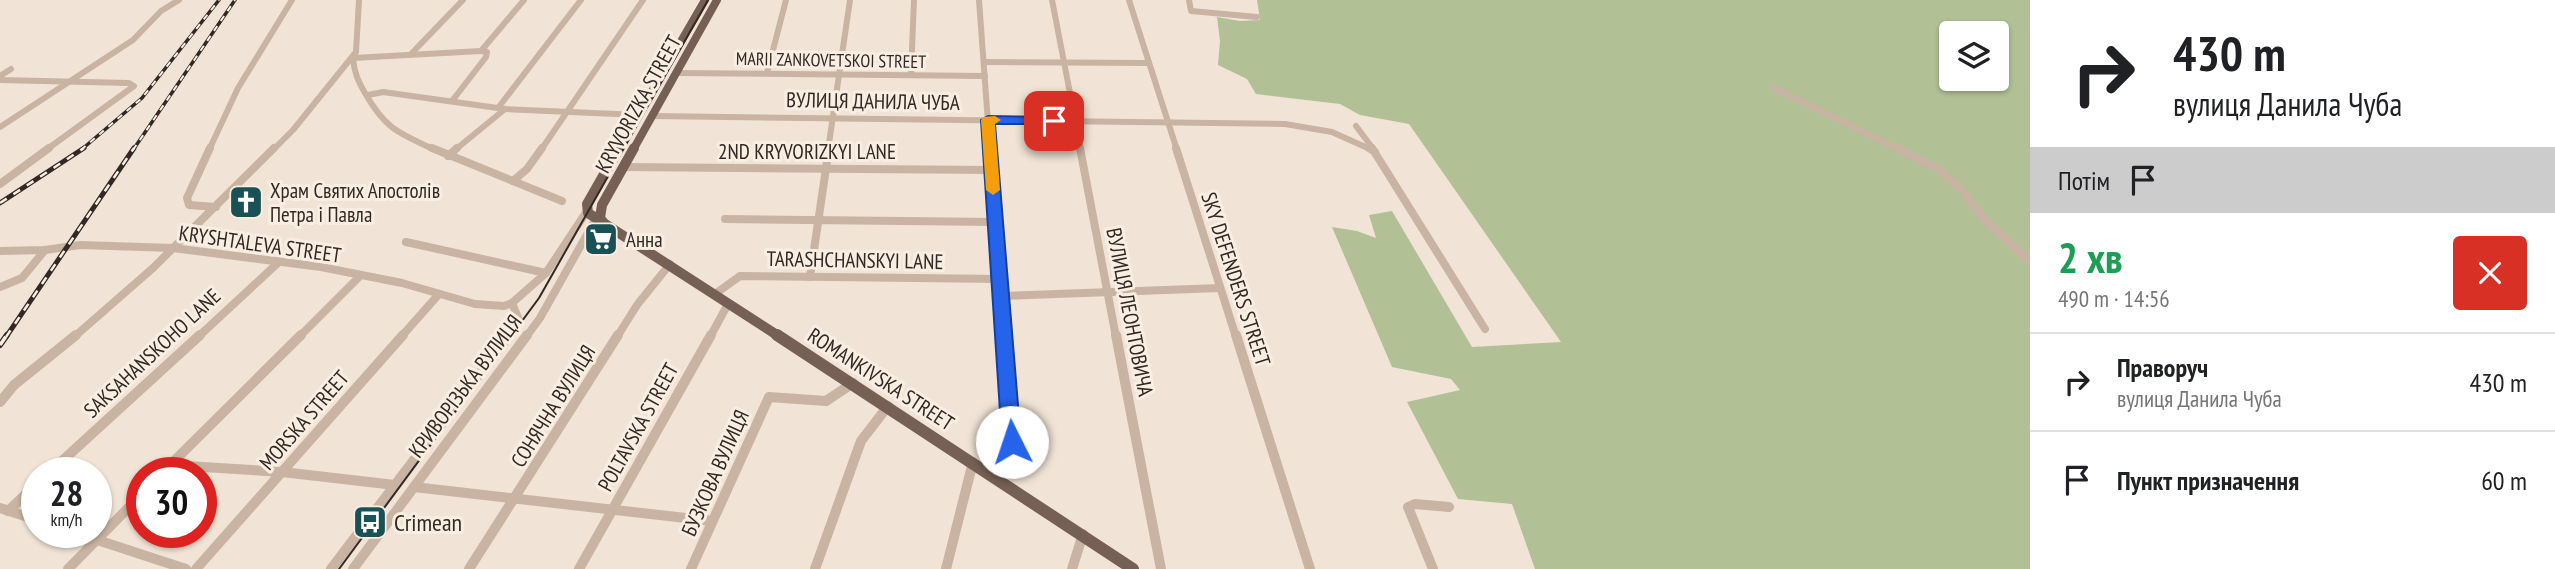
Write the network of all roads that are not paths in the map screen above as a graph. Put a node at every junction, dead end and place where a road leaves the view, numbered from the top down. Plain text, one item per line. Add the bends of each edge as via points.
1 (179, 0) edge
2 (292, 0) edge
3 (359, 0) edge
4 (463, 0) edge
5 (524, 0) edge
6 (581, 0) edge
7 (643, 0) edge
8 (705, 0) edge
9 (716, 0) edge
10 (786, 0) edge
11 (850, 0) edge
12 (914, 0) edge
13 (979, 0) edge
14 (1052, 0) edge
15 (1129, 0) edge
16 (1189, 0) edge
17 (1257, 17) dead end
18 (481, 51) junction
19 (412, 53) junction
20 (352, 58) junction
21 (984, 62) junction
22 (1064, 62) junction
23 (1149, 62) junction
24 (11, 69) dead end
25 (676, 73) junction
26 (767, 73) junction
27 (839, 74) junction
28 (911, 75) junction
29 (985, 76) junction
30 (0, 78) edge
31 (68, 82) junction
32 (1774, 88) dead end
33 (368, 95) junction
34 (452, 101) junction
35 (502, 108) junction
36 (567, 112) junction
37 (639, 115) junction
38 (651, 116) junction
39 (833, 118) junction
40 (988, 120) junction
41 (1075, 121) junction
42 (1168, 121) junction
43 (1356, 126) dead end
44 (0, 127) edge
45 (1375, 152) junction
46 (448, 156) junction
47 (623, 167) junction
48 (825, 168) junction
49 (992, 170) junction
50 (513, 181) junction
51 (0, 184) edge
52 (562, 201) dead end
53 (216, 207) junction
54 (587, 211) junction
55 (600, 219) junction
56 (725, 219) dead end
57 (818, 220) junction
58 (995, 222) junction
59 (406, 242) dead end
60 (173, 248) junction
61 (45, 250) junction
62 (0, 251) edge
63 (280, 261) junction
64 (2030, 261) edge
65 (670, 264) junction
66 (546, 274) junction
67 (359, 277) junction
68 (810, 277) junction
69 (1000, 279) junction
70 (0, 288) edge
71 (1220, 288) junction
72 (1108, 292) junction
73 (439, 294) junction
74 (715, 294) junction
75 (1001, 296) junction
76 (512, 303) junction
77 (728, 304) junction
78 (1485, 329) dead end
79 (853, 383) junction
80 (0, 402) edge
81 (888, 406) junction
82 (66, 457) edge
83 (179, 457) edge
84 (972, 461) junction
85 (217, 470) edge
86 (282, 472) junction
87 (989, 472) junction
88 (395, 485) junction
89 (414, 487) junction
90 (21, 496) edge
91 (515, 499) junction
92 (1449, 507) dead end
93 (4, 509) edge
94 (126, 510) edge
95 (611, 510) junction
96 (21, 515) edge
97 (712, 521) junction
98 (112, 524) edge
99 (1083, 534) junction
100 (112, 545) edge
101 (88, 548) edge
102 (68, 569) edge
103 (186, 569) edge
104 (196, 569) edge
105 (331, 569) edge
106 (353, 569) edge
107 (469, 569) edge
108 (579, 569) edge
109 (691, 569) edge
110 (815, 569) edge
111 (946, 569) edge
112 (1072, 569) edge
113 (1133, 569) edge
114 (1161, 569) edge
115 (1310, 569) edge
116 (1433, 569) edge

1 - 31 street via 133,40
2 - 53 street via 238,88 187,198 189,205
3 - 20 street via 358,48
4 - 19 street
5 - 18 street
6 - 35 street
7 - 36 street
8 - 37 main road, KRYVORIZKA STREET
9 - 25 main road, KRYVORIZKA STREET
10 - 26 street
11 - 27 street
12 - 28 street
13 - 21 street
14 - 22 street, ВУЛИЦЯ ЛЕОНТОВИЧА
15 - 23 street, SKY DEFENDERS STREET
16 - 17 street via 1191,11
18 - 19 street
18 - 34 street via 488,53
19 - 20 street
20 - 33 street via 354,73
20 - 53 street via 293,130
21 - 22 street
21 - 29 street
22 - 23 street
22 - 41 street, ВУЛИЦЯ ЛЕОНТОВИЧА
23 - 42 street, SKY DEFENDERS STREET
24 - 30 street
25 - 26 street, MARII ZANKOVETSKOI STREET
25 - 38 main road, KRYVORIZKA STREET
26 - 27 street, MARII ZANKOVETSKOI STREET
27 - 28 street, MARII ZANKOVETSKOI STREET
27 - 39 street
28 - 29 street, MARII ZANKOVETSKOI STREET
29 - 40 street
30 - 31 street
31 - 44 street
31 - 51 street via 134,86
32 - 64 street via 1939,169
33 - 34 street via 383,92
33 - 46 street via 383,122
34 - 35 street
35 - 36 street
35 - 46 street
36 - 37 street
36 - 50 street via 527,169
37 - 54 main road, KRYVORIZKA STREET
38 - 39 street, ВУЛИЦЯ ДАНИЛА ЧУБА
38 - 47 main road, KRYVORIZKA STREET
39 - 40 street, ВУЛИЦЯ ДАНИЛА ЧУБА
39 - 48 street
40 - 41 street, ВУЛИЦЯ ДАНИЛА ЧУБА
40 - 49 street
41 - 42 street, ВУЛИЦЯ ДАНИЛА ЧУБА
41 - 72 street, ВУЛИЦЯ ЛЕОНТОВИЧА
42 - 45 street, ВУЛИЦЯ ДАНИЛА ЧУБА via 1304,125 1364,144
42 - 71 street, SKY DEFENDERS STREET
43 - 45 street
45 - 78 street
46 - 50 street
47 - 48 street, 2ND KRYVORIZKYI LANE
47 - 55 main road, KRYVORIZKA STREET
48 - 49 street, 2ND KRYVORIZKYI LANE
48 - 57 street
49 - 58 street
50 - 52 street
53 - 60 street
54 - 55 main road
54 - 66 street
55 - 65 main road, ROMANKIVSKA STREET
55 - 89 street, КРИВОРІЗЬКА ВУЛИЦЯ via 540,318
56 - 57 street
57 - 58 street
57 - 68 street
58 - 69 street
59 - 66 street
60 - 61 street, KRYSHTALEVA STREET via 80,245
60 - 63 street, KRYSHTALEVA STREET
60 - 80 street
61 - 62 street, KRYSHTALEVA STREET
61 - 70 street via 22,278
63 - 67 street, KRYSHTALEVA STREET
63 - 82 street, SAKSAHANSKOHO LANE
65 - 74 main road, ROMANKIVSKA STREET
65 - 91 street, СОНЯЧНА ВУЛИЦЯ via 637,305
66 - 76 street
67 - 73 street, KRYSHTALEVA STREET
67 - 83 street
68 - 69 street, TARASHCHANSKYI LANE
68 - 74 street, TARASHCHANSKYI LANE via 740,276
69 - 75 street
71 - 72 street
71 - 115 street, SKY DEFENDERS STREET
72 - 75 street
72 - 114 street, ВУЛИЦЯ ЛЕОНТОВИЧА
73 - 76 street, KRYSHTALEVA STREET via 475,304
73 - 86 street, MORSKA STREET
74 - 77 main road, ROMANKIVSKA STREET
75 - 87 street via 1012,442 1004,459
76 - 88 street via 519,320 516,326
77 - 79 main road, ROMANKIVSKA STREET
77 - 95 street, POLTAVSKA STREET
79 - 81 main road, ROMANKIVSKA STREET
79 - 97 street, БУЗКОВА ВУЛИЦЯ via 826,401 769,397
81 - 84 main road, ROMANKIVSKA STREET
81 - 110 street via 856,448
84 - 87 main road, ROMANKIVSKA STREET
84 - 111 street
85 - 86 street
86 - 88 street
86 - 104 street, MORSKA STREET
87 - 99 main road, ROMANKIVSKA STREET
88 - 105 street
89 - 91 street
89 - 106 street, КРИВОРІЗЬКА ВУЛИЦЯ
90 - 93 street
91 - 95 street
91 - 107 street, СОНЯЧНА ВУЛИЦЯ
92 - 116 street via 1415,504 1408,508
93 - 96 street
94 - 98 street
95 - 97 street
95 - 108 street, POLTAVSKA STREET
97 - 109 street, БУЗКОВА ВУЛИЦЯ
99 - 112 street
99 - 113 main road, ROMANKIVSKA STREET
100 - 103 street
101 - 102 street

